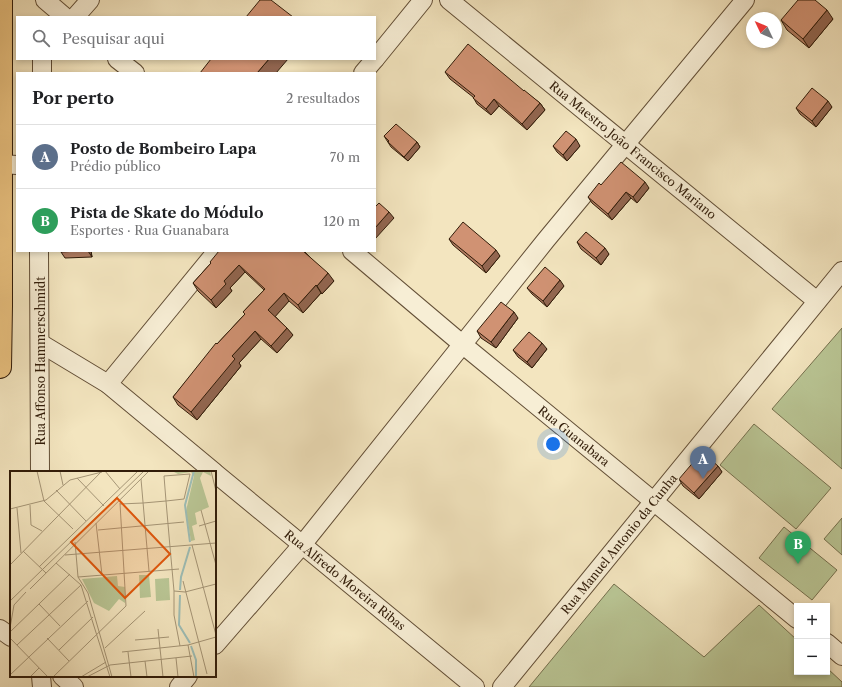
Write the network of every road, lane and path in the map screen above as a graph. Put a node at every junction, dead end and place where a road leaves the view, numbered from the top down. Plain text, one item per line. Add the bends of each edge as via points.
1 (1, 0) edge
2 (41, 0) edge
3 (45, 0) edge
4 (90, 0) edge
5 (423, 0) edge
6 (449, 0) edge
7 (745, 0) edge
8 (41, 16) edge
9 (64, 16) edge
10 (76, 16) edge
11 (376, 58) edge
12 (42, 60) edge
13 (118, 60) edge
14 (374, 60) edge
15 (42, 72) edge
16 (134, 72) edge
17 (364, 72) edge
18 (625, 144) junction
19 (6, 165) edge
20 (6, 241) edge
21 (39, 252) edge
22 (216, 252) edge
23 (353, 252) edge
24 (842, 271) edge
25 (817, 301) junction
26 (40, 343) junction
27 (462, 344) junction
28 (0, 367) edge
29 (108, 384) junction
30 (40, 471) edge
31 (213, 471) edge
32 (216, 474) edge
33 (654, 501) junction
34 (302, 545) junction
35 (794, 617) edge
36 (0, 629) edge
37 (10, 636) edge
38 (216, 644) edge
39 (830, 646) edge
40 (842, 656) edge
41 (41, 677) edge
42 (63, 677) edge
43 (187, 677) edge
44 (42, 687) edge
45 (74, 687) edge
46 (179, 687) edge
47 (475, 687) edge
48 (502, 687) edge

1 - 19 highway
2 - 8 street
3 - 9 street
4 - 10 street
5 - 11 street
6 - 18 street, Rua Maestro João Francisco Mariano
7 - 18 street
12 - 15 street
13 - 16 street
14 - 17 street
18 - 25 street, Rua Maestro João Francisco Mariano
18 - 27 street
19 - 20 highway
20 - 28 highway
21 - 26 street, Rua Affonso Hammerschmidt
22 - 29 street
23 - 27 street, Rua Guanabara
24 - 25 street, Rua Manuel Antonio da Cunha
25 - 33 street, Rua Manuel Antonio da Cunha
26 - 29 street, Rua Alfredo Moreira Ribas
26 - 30 street, Rua Affonso Hammerschmidt
27 - 33 street, Rua Guanabara
27 - 34 street
29 - 31 street, Rua Alfredo Moreira Ribas
32 - 34 street, Rua Alfredo Moreira Ribas
33 - 35 street, Rua Guanabara
33 - 48 street, Rua Manuel Antonio da Cunha
34 - 38 street
34 - 47 street, Rua Alfredo Moreira Ribas
36 - 37 street
39 - 40 street
41 - 44 street
42 - 45 street
43 - 46 street

